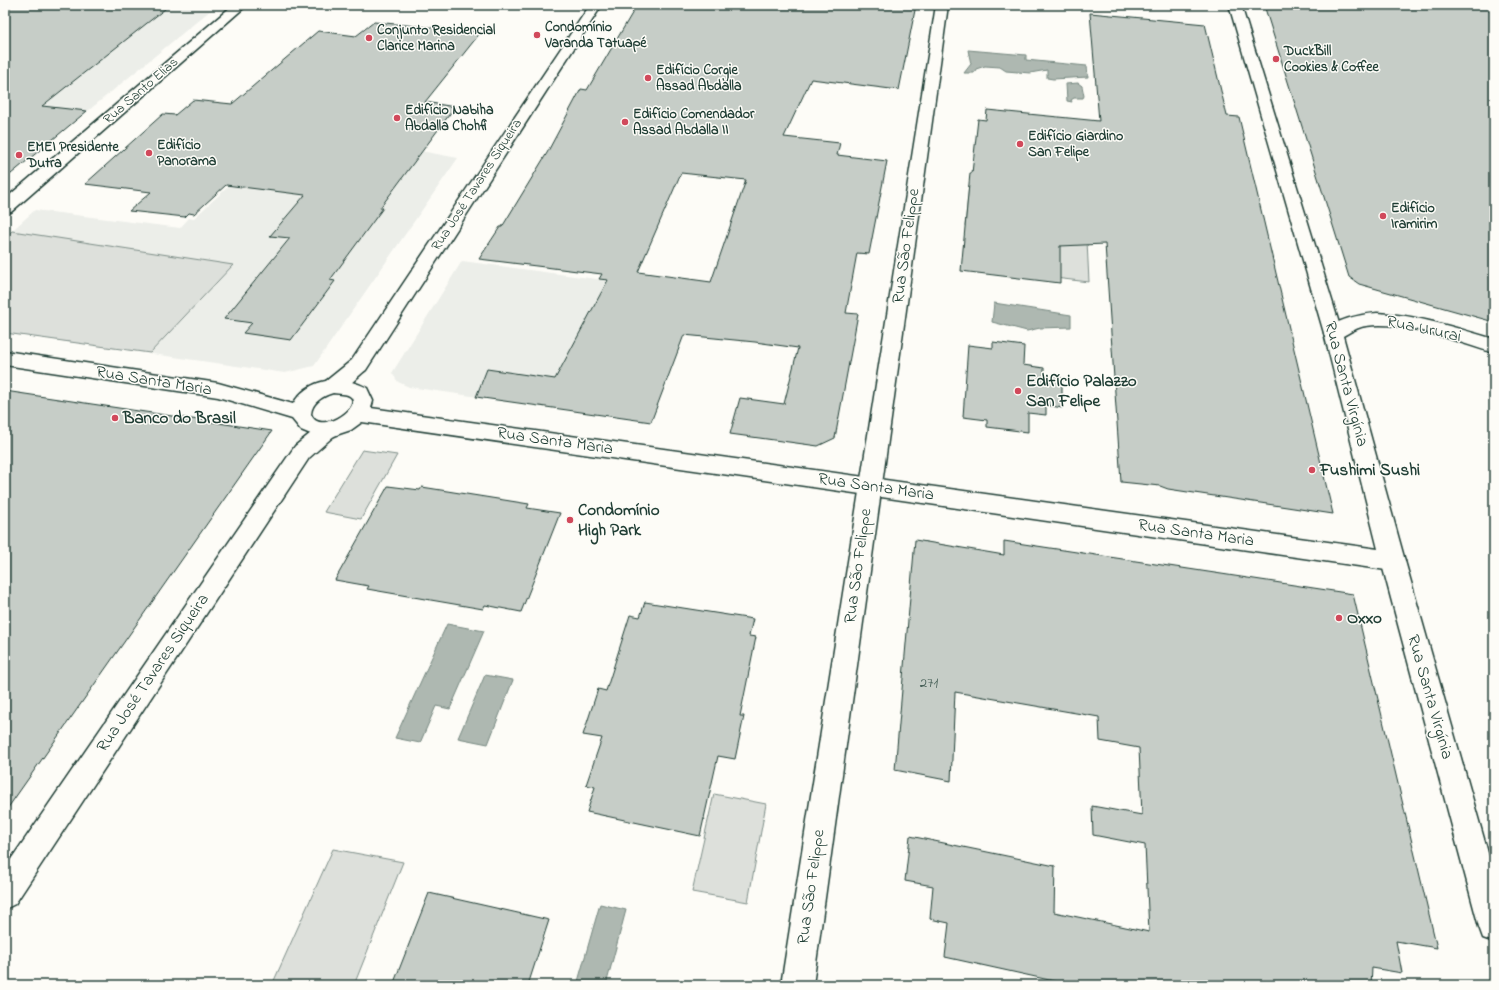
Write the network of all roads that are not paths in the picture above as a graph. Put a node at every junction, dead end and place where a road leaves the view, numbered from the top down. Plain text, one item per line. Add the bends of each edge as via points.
1 (241, 5) edge
2 (596, 5) edge
3 (942, 5) edge
4 (1234, 5) edge
5 (5, 208) edge
6 (1332, 333) junction
7 (1494, 346) edge
8 (5, 358) edge
9 (359, 365) junction
10 (333, 386) junction
11 (355, 389) junction
12 (358, 414) junction
13 (304, 419) junction
14 (329, 429) junction
15 (302, 452) junction
16 (870, 486) junction
17 (1393, 561) junction
18 (5, 894) edge
19 (1494, 927) edge
20 (797, 985) edge

1 - 5 street, Rua Santo Elias
2 - 9 street, Rua José Tavares Siqueira
3 - 16 street, Rua São Felippe
4 - 6 street, Rua Santa Virgínia
6 - 7 street, Rua Ururai via 1364,320 1388,320 1422,325
6 - 17 street, Rua Santa Virgínia
8 - 13 street, Rua Santa Maria via 218,390
9 - 10 street, Rua José Tavares Siqueira
9 - 11 street, Rua José Tavares Siqueira
10 - 11 street via 349,386
10 - 13 street via 323,388 306,399 302,406
11 - 12 street via 363,400
12 - 14 street via 346,424
12 - 16 street, Rua Santa Maria
13 - 14 street via 321,429
13 - 15 street, Rua José Tavares Siqueira
14 - 15 street, Rua José Tavares Siqueira
15 - 18 street, Rua José Tavares Siqueira
16 - 17 street, Rua Santa Maria
16 - 20 street, Rua São Felippe
17 - 19 street, Rua Santa Virgínia

